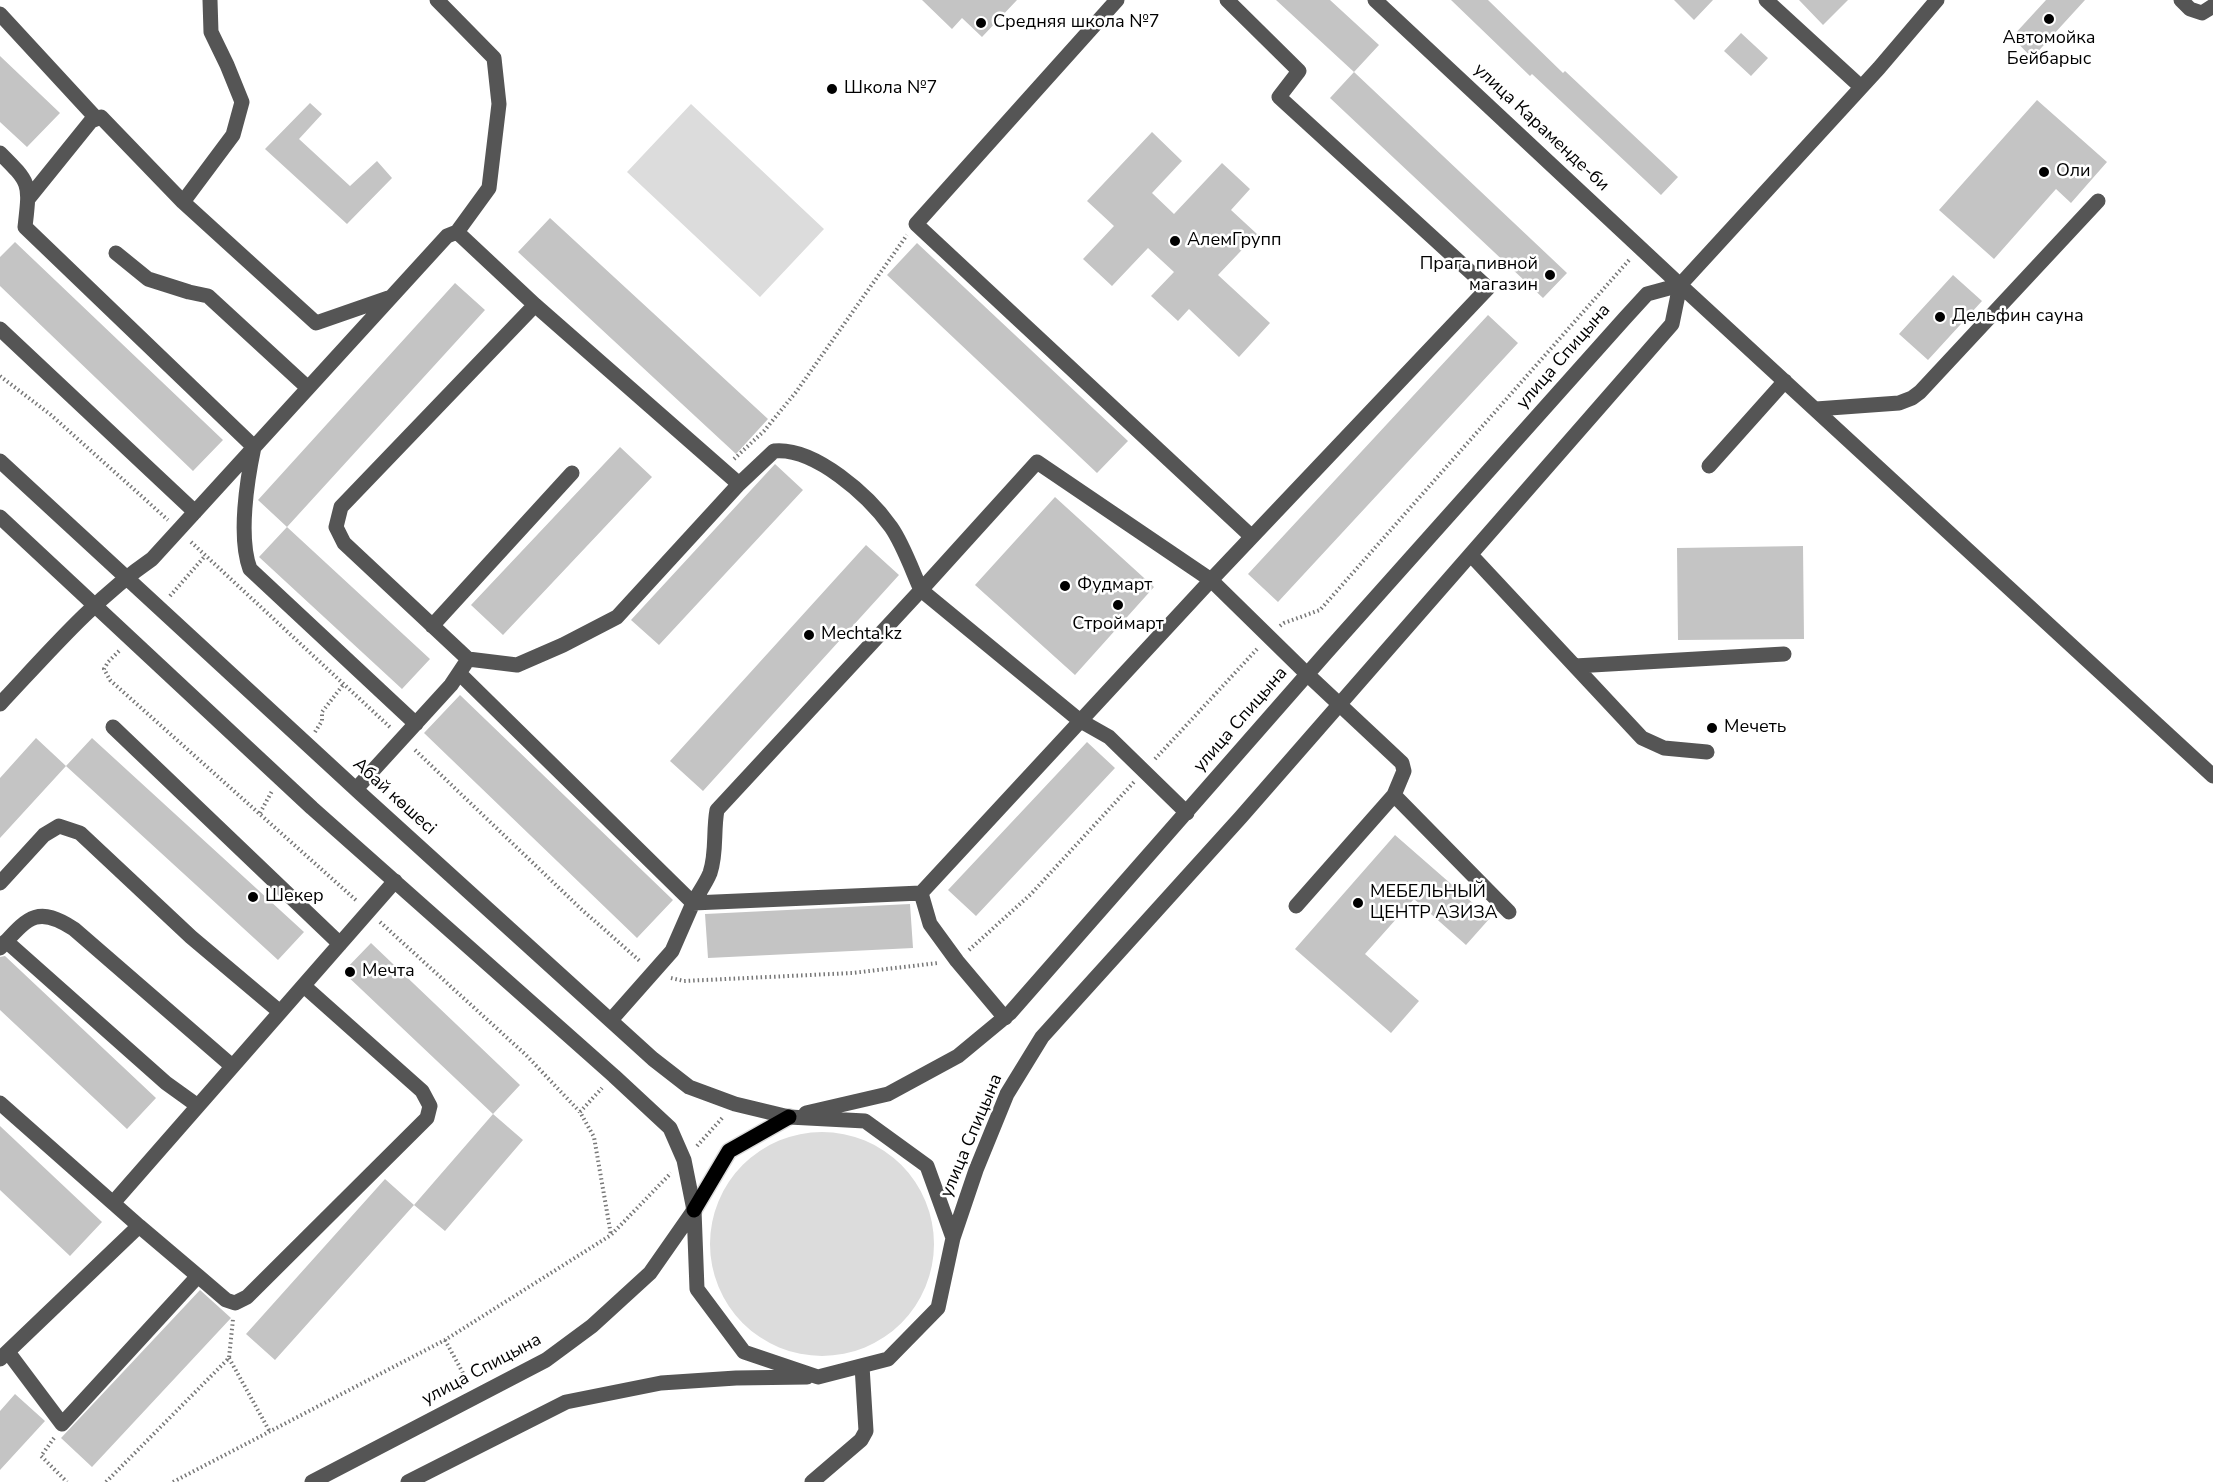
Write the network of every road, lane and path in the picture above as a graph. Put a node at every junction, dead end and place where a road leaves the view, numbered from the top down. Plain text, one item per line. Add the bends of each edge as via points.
1 (210, 0) edge
2 (437, 0) edge
3 (1117, 0) edge
4 (1227, 0) edge
5 (1375, 0) edge
6 (1766, 0) edge
7 (1937, 0) edge
8 (2181, 0) edge
9 (2213, 6) edge
10 (0, 14) edge
11 (1861, 87) junction
12 (96, 118) junction
13 (0, 153) edge
14 (28, 199) junction
15 (2098, 201) dead end
16 (183, 202) junction
17 (916, 224) junction
18 (457, 232) junction
19 (116, 253) dead end
20 (1680, 285) junction
21 (391, 297) junction
22 (535, 305) junction
23 (0, 329) edge
24 (1785, 381) junction
25 (308, 388) junction
26 (1816, 409) junction
27 (254, 447) junction
28 (0, 461) edge
29 (1710, 466) dead end
30 (722, 470) junction
31 (572, 473) dead end
32 (739, 484) junction
33 (195, 512) junction
34 (0, 517) edge
35 (1252, 537) junction
36 (1471, 555) junction
37 (205, 556) dead end
38 (126, 577) junction
39 (1211, 580) junction
40 (921, 590) junction
41 (93, 606) junction
42 (158, 608) junction
43 (432, 626) junction
44 (1784, 654) dead end
45 (468, 659) junction
46 (1575, 666) junction
47 (459, 673) junction
48 (1308, 675) junction
49 (343, 685) dead end
50 (0, 704) edge
51 (1340, 704) junction
52 (1080, 720) junction
53 (416, 724) junction
54 (113, 728) dead end
55 (306, 744) junction
56 (1707, 752) dead end
57 (278, 776) junction
58 (2213, 776) edge
59 (356, 789) junction
60 (1394, 795) junction
61 (260, 813) dead end
62 (1186, 813) junction
63 (395, 882) junction
64 (0, 883) edge
65 (921, 893) junction
66 (693, 903) junction
67 (1296, 906) dead end
68 (1509, 912) dead end
69 (3, 944) edge
70 (340, 944) junction
71 (304, 986) junction
72 (280, 1012) junction
73 (1005, 1018) junction
74 (611, 1020) junction
75 (232, 1066) junction
76 (614, 1076) junction
77 (0, 1103) edge
78 (735, 1104) junction
79 (198, 1106) junction
80 (580, 1112) dead end
81 (789, 1117) junction
82 (684, 1160) junction
83 (113, 1203) junction
84 (694, 1210) junction
85 (139, 1226) junction
86 (953, 1238) junction
87 (198, 1276) junction
88 (235, 1303) junction
89 (445, 1340) junction
90 (4, 1355) edge
91 (230, 1358) junction
92 (862, 1366) junction
93 (818, 1377) junction
94 (476, 1397) junction
95 (63, 1424) junction
96 (270, 1432) junction
97 (67, 1482) edge
98 (106, 1482) edge
99 (173, 1482) edge
100 (312, 1482) edge
101 (408, 1482) edge
102 (812, 1482) edge

1 - 16 street via 211,32 242,102 233,135
2 - 18 street via 494,58 499,104 489,188
3 - 17 street
4 - 35 street via 1299,71 1279,97 1488,288
5 - 20 street, улица Караменде-би
6 - 11 street
7 - 11 street
8 - 9 street via 2202,13
10 - 12 street
11 - 20 street
12 - 14 street
12 - 16 street via 101,117
13 - 14 street via 24,176
14 - 27 street via 25,227
15 - 26 street via 1912,398 1899,403
16 - 21 street via 316,323
17 - 30 path via 796,392 764,431
17 - 35 street
18 - 21 street via 447,236
18 - 22 street
19 - 25 street via 148,279 208,296
20 - 24 street, улица Караменде-би
20 - 36 street, улица Спицына via 1672,324
20 - 48 street, улица Спицына via 1647,294
21 - 25 street
22 - 30 street
22 - 43 street via 341,507 336,528 344,543
23 - 33 street
24 - 26 street, улица Караменде-би
24 - 29 street
25 - 27 street
26 - 58 street, улица Караменде-би
27 - 33 street
27 - 53 street via 245,522 250,569
28 - 38 street, Абай көшесі
30 - 32 street
31 - 43 street
32 - 40 street via 774,451 803,455 824,466 849,482 891,527
32 - 45 street via 617,617 517,665
33 - 38 street via 152,559
34 - 41 street
35 - 39 street
36 - 46 street
36 - 51 street, улица Спицына
37 - 42 path
38 - 41 street
38 - 42 street, Абай көшесі
39 - 40 street via 1037,462
39 - 48 street
39 - 52 street
40 - 52 street
40 - 66 street via 717,810 710,874
41 - 50 street
41 - 57 street
42 - 55 street, Абай көшесі
43 - 45 street
44 - 46 street
45 - 47 street
46 - 56 street via 1642,738 1664,748
47 - 53 street
47 - 66 street
48 - 51 street
48 - 62 street, улица Спицына
49 - 55 path via 322,712 322,721
51 - 60 street via 1402,763 1404,771
51 - 86 street, улица Спицына via 1042,1037 1007,1094 975,1170
52 - 62 street via 1109,737
52 - 65 street
53 - 59 street
54 - 70 street
55 - 59 street, Абай көшесі
57 - 61 path
57 - 63 street
59 - 74 street, Абай көшесі
60 - 67 street
60 - 68 street
62 - 73 street, улица Спицына
63 - 70 street
63 - 76 street
64 - 72 street via 44,835 59,826 80,833 191,937
65 - 66 street
65 - 73 street via 930,924
66 - 74 street via 672,951
69 - 75 street via 26,920 42,915 57,918
69 - 79 street
70 - 71 street
71 - 72 street
71 - 88 street via 422,1091 430,1106 427,1118 247,1297
72 - 75 street
73 - 81 street, улица Спицына via 958,1056 888,1094
74 - 78 street, Абай көшесі via 689,1087
75 - 79 street
76 - 80 path
76 - 82 street via 670,1128
77 - 83 street
78 - 81 street, Абай көшесі
78 - 82 path
79 - 83 street
81 - 84 main road via 729,1151
81 - 86 street, Абай көшесі via 865,1121 927,1166
82 - 84 street
82 - 89 path via 612,1235
83 - 85 street
84 - 93 street via 697,1289 744,1352
84 - 94 street, улица Спицына via 650,1273 592,1326 546,1360
85 - 87 street
85 - 90 street
86 - 92 street, улица Спицына via 938,1308 888,1359
87 - 88 street
87 - 95 street
88 - 91 path
89 - 94 path
89 - 96 path
90 - 95 street
91 - 96 path
91 - 98 path
92 - 93 street, улица Спицына
92 - 102 street via 866,1431 861,1440
93 - 101 street via 661,1383 566,1402
94 - 100 street, улица Спицына
95 - 97 path via 41,1456
96 - 99 path

